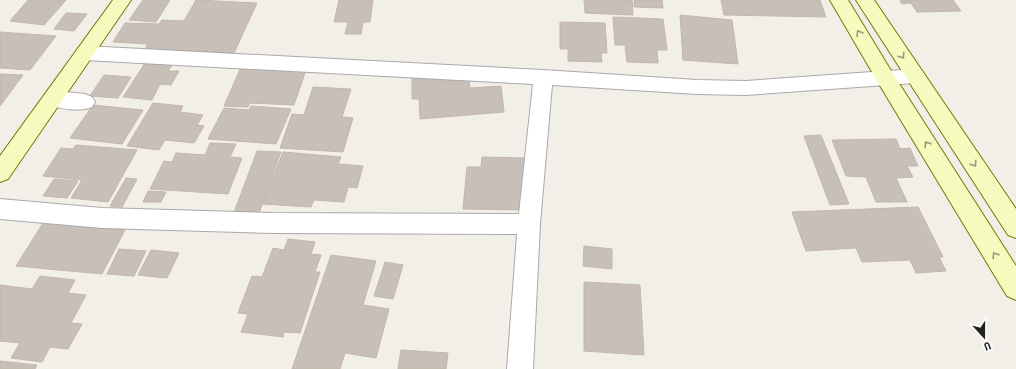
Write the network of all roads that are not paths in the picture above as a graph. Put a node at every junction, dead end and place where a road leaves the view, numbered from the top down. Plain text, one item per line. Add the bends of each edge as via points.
1 (122, 0) edge
2 (840, 0) edge
3 (865, 0) edge
4 (85, 53) junction
5 (915, 76) junction
6 (543, 77) junction
7 (886, 79) junction
8 (54, 99) junction
9 (85, 102) dead end
10 (0, 173) edge
11 (0, 209) edge
12 (529, 224) junction
13 (1016, 228) edge
14 (1016, 288) edge
15 (520, 369) edge

1 - 4 street
7 -> 2 street
3 -> 5 street
4 - 6 street
4 - 8 street
5 - 7 street
5 -> 13 street
6 - 7 street via 746,88
6 - 12 street
14 -> 7 street
8 - 9 street
8 - 10 street
11 - 12 street via 102,218 265,223
12 - 15 street

